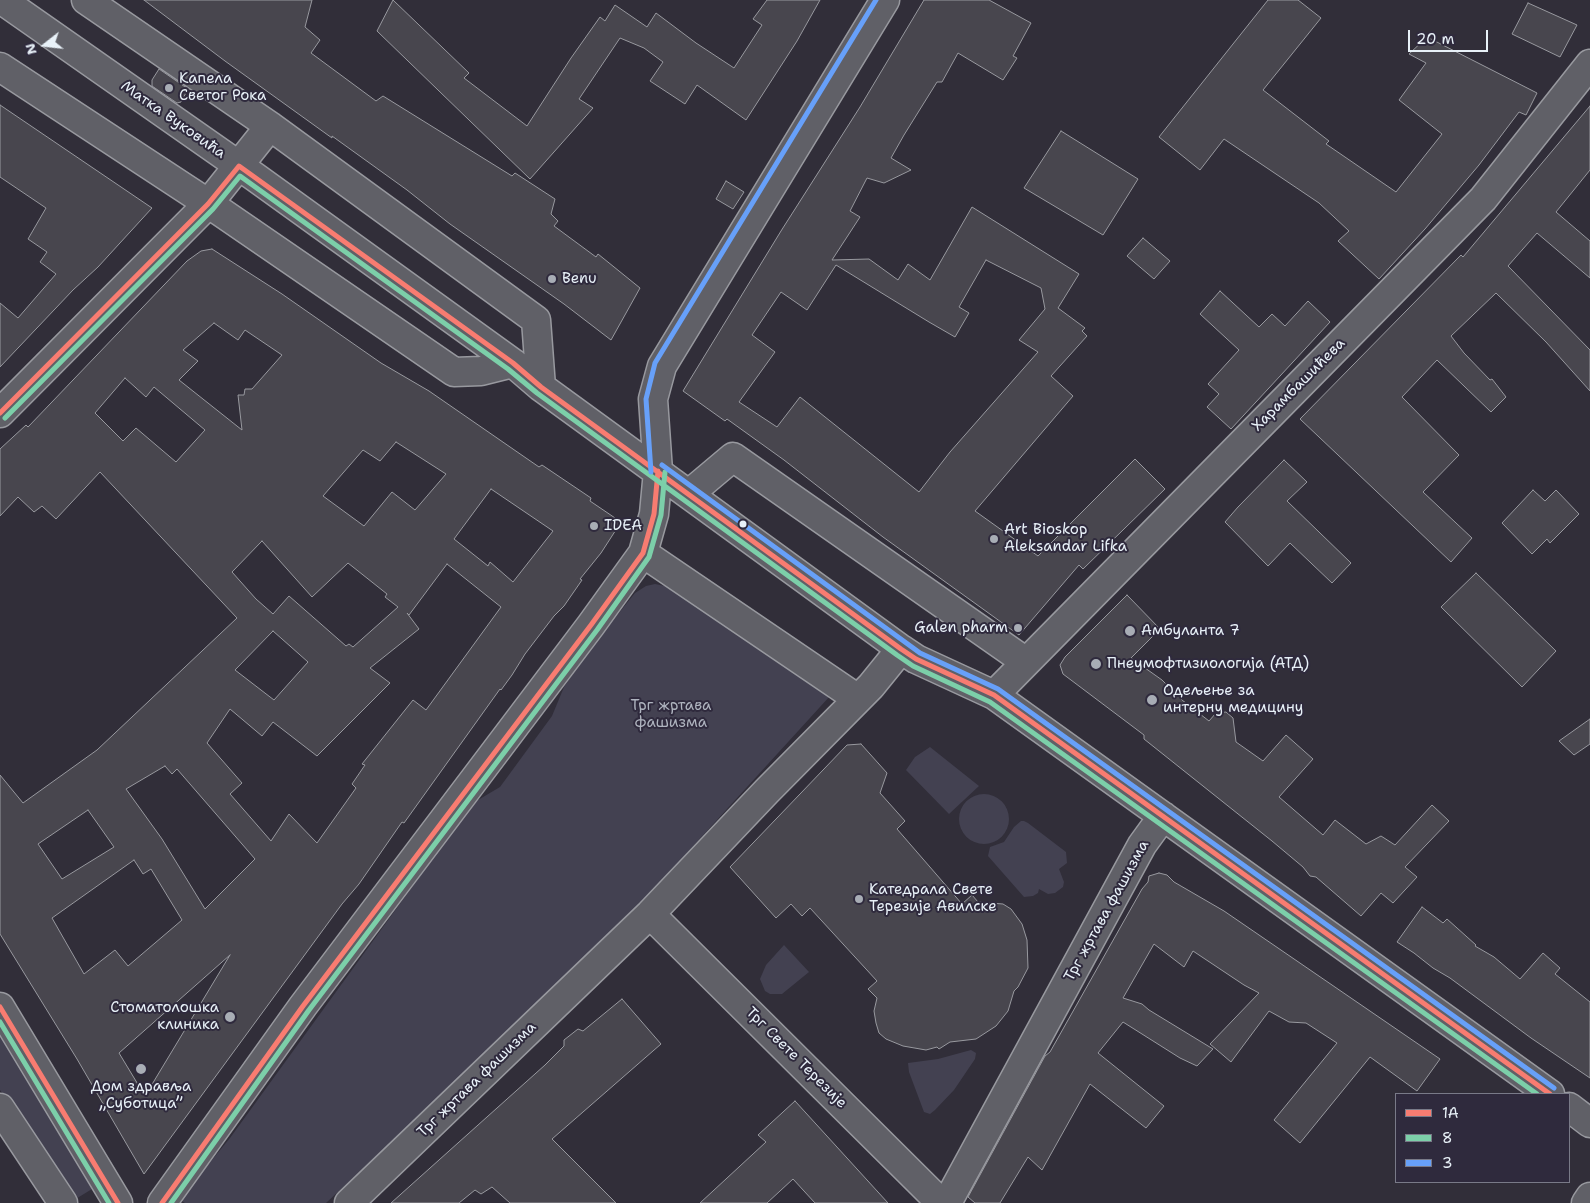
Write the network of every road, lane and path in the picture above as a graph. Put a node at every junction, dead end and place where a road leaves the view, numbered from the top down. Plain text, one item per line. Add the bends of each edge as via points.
1 (2, 0) edge
2 (86, 0) edge
3 (885, 0) edge
4 (0, 67) edge
5 (1589, 68) edge
6 (270, 126) junction
7 (239, 166) junction
8 (208, 204) junction
9 (512, 363) junction
10 (541, 387) junction
11 (0, 413) edge
12 (658, 471) junction
13 (689, 494) junction
14 (643, 553) junction
15 (901, 649) junction
16 (1026, 662) junction
17 (994, 695) junction
18 (858, 699) junction
19 (1163, 816) junction
20 (650, 914) junction
21 (0, 1007) edge
22 (1549, 1093) edge
23 (0, 1108) edge
24 (1570, 1109) edge
25 (1590, 1123) edge
26 (1590, 1198) edge
27 (63, 1203) edge
28 (118, 1203) edge
29 (140, 1203) edge
30 (145, 1203) edge
31 (162, 1203) edge
32 (349, 1203) edge
33 (942, 1203) edge
34 (947, 1203) edge
35 (1586, 1203) edge

1 - 7 street, Матка Вуковића
2 - 6 street
3 - 12 street via 662,366 653,399
4 - 8 street
5 - 16 street, Харамбашићева via 1484,199
6 - 7 street
6 - 10 street via 536,320
7 - 8 street
7 - 9 street, Матка Вуковића
8 - 9 street via 454,372 481,371
8 - 11 street
9 - 10 street, Матка Вуковића
10 - 12 street, Матка Вуковића
12 - 13 street
12 - 14 street via 654,514
13 - 15 street
13 - 16 street via 733,457
14 - 18 street
14 - 31 street via 303,1006
15 - 17 street via 916,660
15 - 18 street, Трг жртава фашизма
16 - 17 street, Харамбашићева
17 - 19 street
18 - 20 street, Трг жртава фашизма
19 - 22 street
19 - 34 street, Трг жртава фашизма via 1142,845
20 - 32 street, Трг жртава фашизма
20 - 33 street, Трг Свете Терезије
21 - 28 street
23 - 27 street
24 - 25 street
26 - 35 street
29 - 30 street

